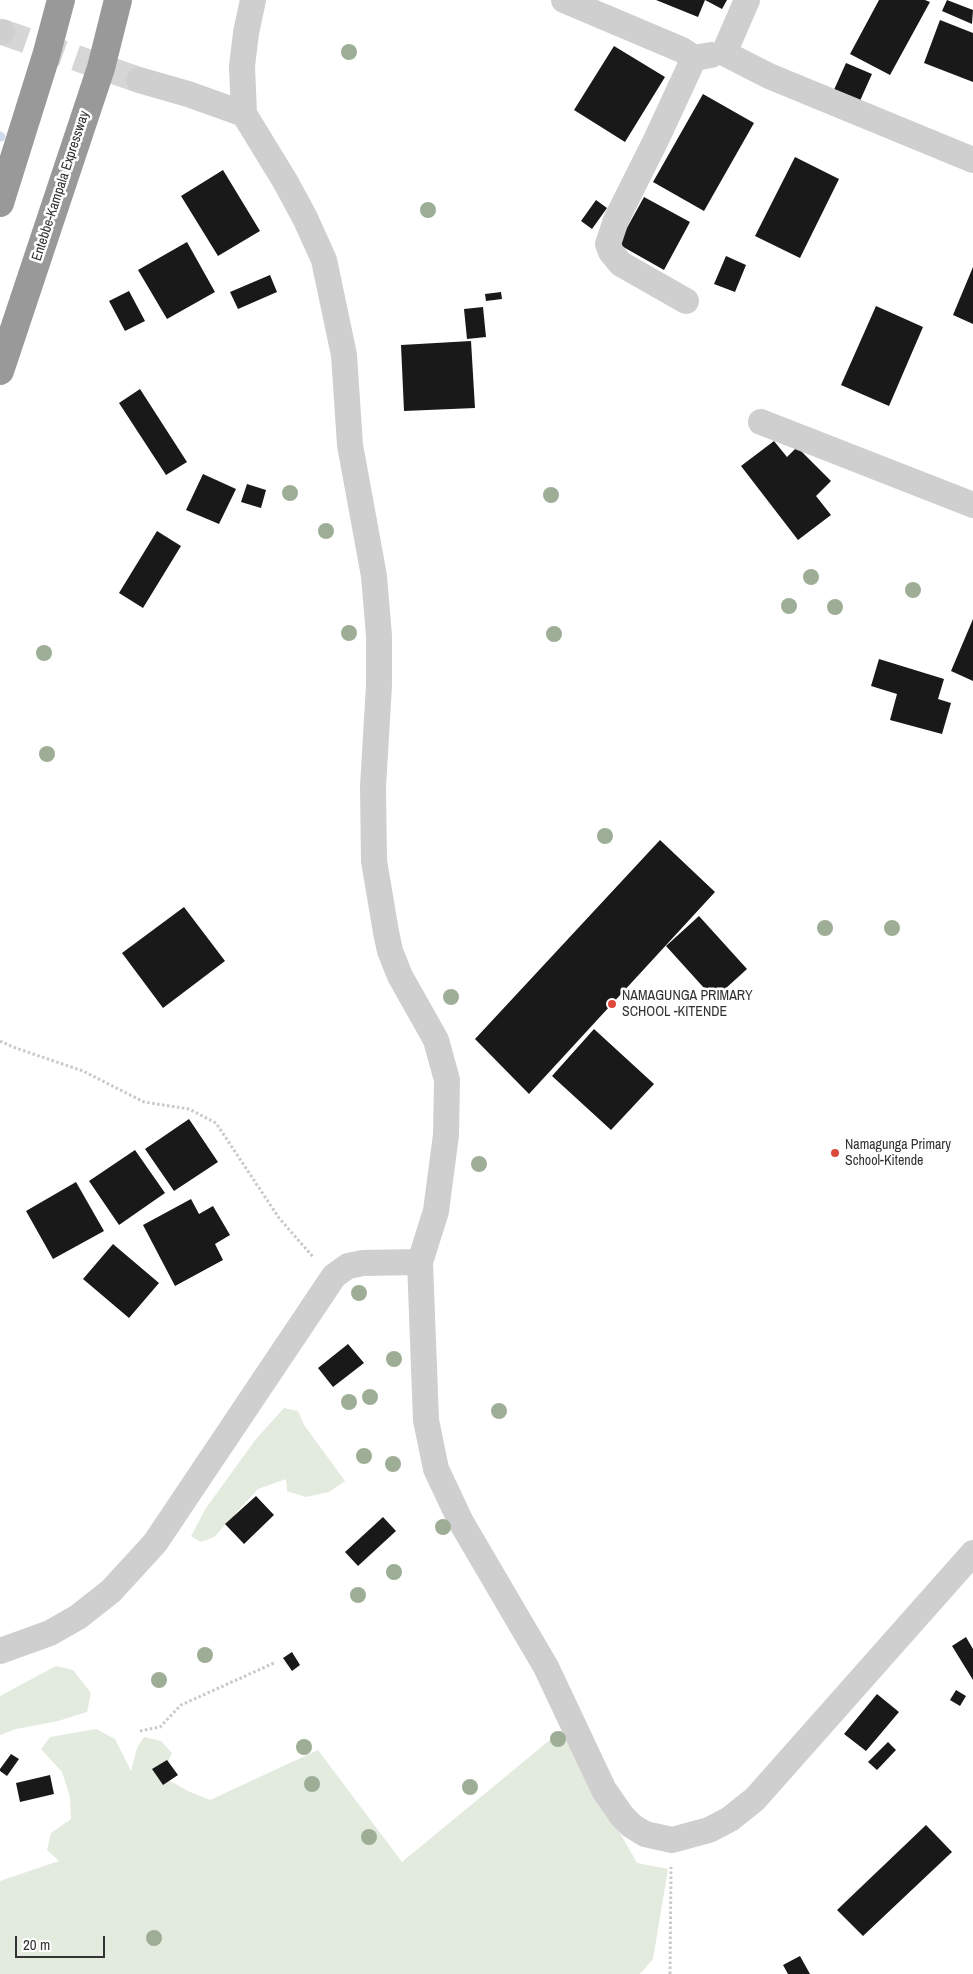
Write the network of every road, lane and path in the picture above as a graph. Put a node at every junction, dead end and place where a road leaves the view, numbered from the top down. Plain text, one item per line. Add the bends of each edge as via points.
1 (61, 0) edge
2 (118, 0) edge
3 (253, 0) edge
4 (564, 0) edge
5 (747, 0) edge
6 (724, 53) junction
7 (694, 58) junction
8 (139, 80) tunnel mouth
9 (244, 114) junction
10 (973, 160) edge
11 (0, 203) edge
12 (686, 301) dead end
13 (0, 371) edge
14 (761, 422) dead end
15 (973, 506) edge
16 (0, 1041) edge
17 (420, 1262) junction
18 (348, 1266) junction
19 (973, 1553) edge
20 (0, 1651) edge
21 (274, 1663) dead end
22 (140, 1731) dead end
23 (672, 1840) junction
24 (670, 1974) edge

1 - 11 highway
2 - 13 highway, Entebbe-Kampala Expressway via 101,68
3 - 9 street via 242,66
4 - 7 street
5 - 6 street
6 - 7 street
6 - 10 street via 769,76
7 - 12 street via 616,220 608,244 621,264
8 - 9 street
9 - 17 street via 285,181 324,260 344,355 350,445 374,576 379,636 373,787 374,861 390,951 400,976 436,1040 447,1080 446,1135 436,1211
14 - 15 street
16 - 18 path via 83,1071 144,1102 189,1109 216,1123 279,1218 314,1258
17 - 18 street
17 - 23 street via 426,1420 436,1469 461,1522 546,1667 604,1790 632,1826 645,1834
18 - 20 street via 334,1276 155,1542 111,1591 50,1633
19 - 23 street via 755,1799 730,1819 709,1830
21 - 22 path via 181,1705 160,1727
23 - 24 path

